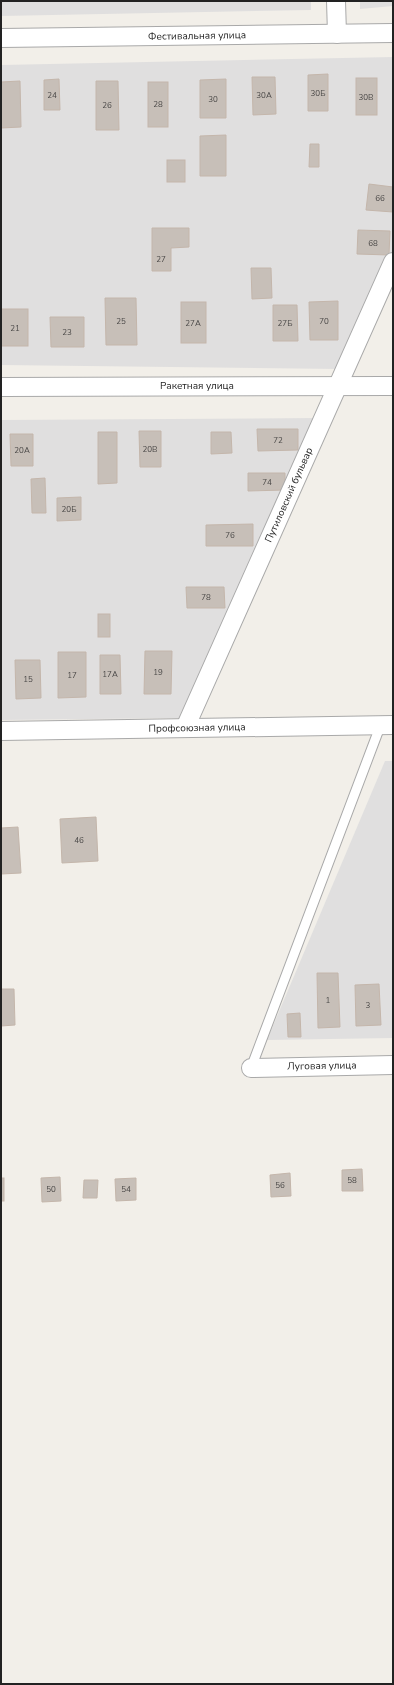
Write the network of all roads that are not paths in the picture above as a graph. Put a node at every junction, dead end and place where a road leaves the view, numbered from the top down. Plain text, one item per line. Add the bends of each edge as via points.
1 (336, 1) edge
2 (393, 33) edge
3 (337, 34) junction
4 (1, 38) edge
5 (393, 262) edge
6 (339, 385) junction
7 (393, 386) edge
8 (1, 387) edge
9 (387, 724) edge
10 (185, 728) junction
11 (1, 731) edge
12 (393, 1065) edge
13 (251, 1068) joint

1 - 3 street
2 - 3 street, Фестивальная улица
3 - 4 street, Фестивальная улица
5 - 6 street, Путиловский бульвар
6 - 7 street, Ракетная улица
6 - 8 street, Ракетная улица
6 - 10 street, Путиловский бульвар
9 - 10 street, Профсоюзная улица
9 - 13 lane
10 - 11 street, Профсоюзная улица
12 - 13 street, Луговая улица

